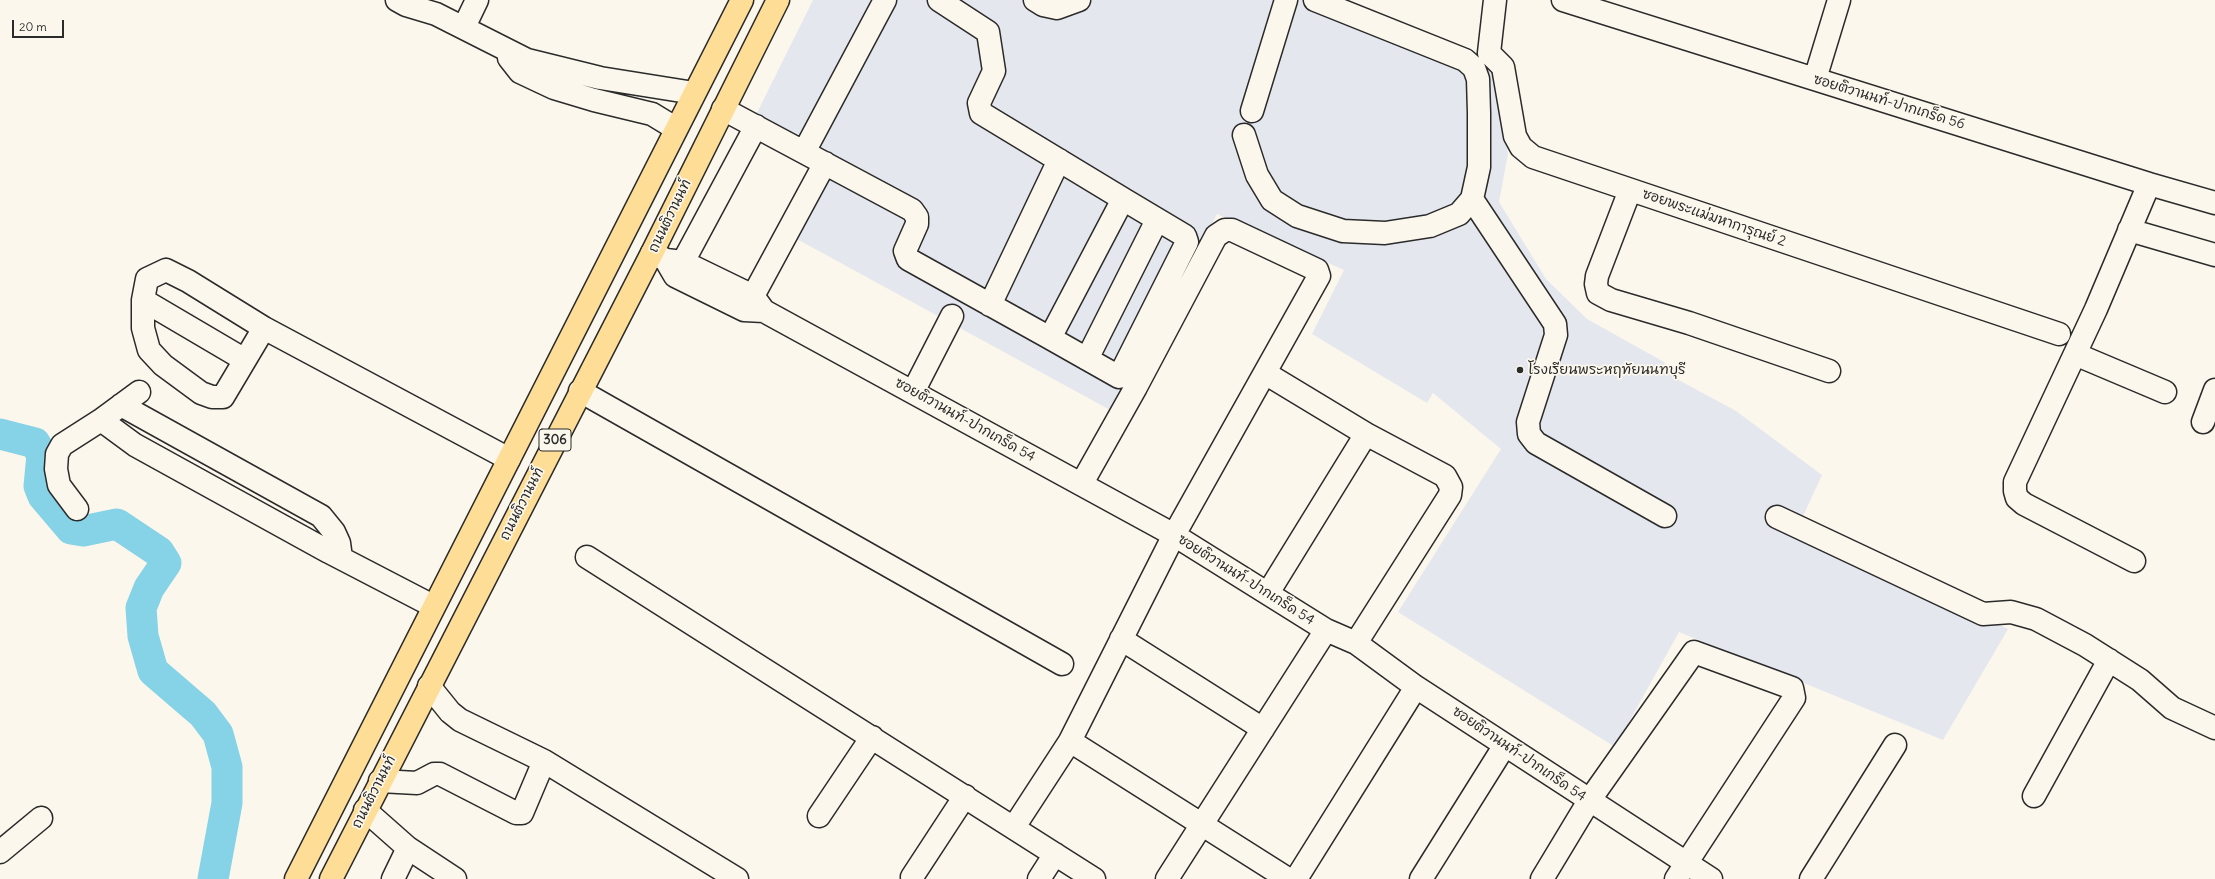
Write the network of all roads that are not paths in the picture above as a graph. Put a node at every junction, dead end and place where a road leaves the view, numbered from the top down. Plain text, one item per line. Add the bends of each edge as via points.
1 (477, 0) edge
2 (742, 0) edge
3 (778, 0) edge
4 (885, 0) edge
5 (939, 0) edge
6 (1035, 0) edge
7 (1079, 0) edge
8 (1286, 0) edge
9 (1315, 0) edge
10 (1495, 0) edge
11 (1839, 0) edge
12 (406, 1) edge
13 (1576, 2) edge
14 (464, 27) junction
15 (502, 47) junction
16 (1816, 79) junction
17 (694, 93) junction
18 (723, 109) junction
19 (1252, 110) dead end
20 (756, 126) junction
21 (676, 128) junction
22 (1244, 135) dead end
23 (804, 152) junction
24 (1059, 160) junction
25 (825, 163) junction
26 (2149, 184) junction
27 (1630, 190) junction
28 (1123, 199) junction
29 (1472, 199) junction
30 (2215, 203) edge
31 (1157, 220) junction
32 (2129, 230) junction
33 (2215, 255) edge
34 (669, 263) junction
35 (143, 300) junction
36 (758, 303) junction
37 (990, 304) junction
38 (952, 316) dead end
39 (264, 328) junction
40 (2058, 334) dead end
41 (1050, 338) junction
42 (2075, 354) junction
43 (1087, 359) junction
44 (245, 360) junction
45 (1829, 371) dead end
46 (1265, 373) junction
47 (2215, 390) edge
48 (580, 391) junction
49 (139, 392) dead end
50 (913, 392) junction
51 (2165, 392) dead end
52 (121, 405) junction
53 (101, 420) junction
54 (2203, 422) dead end
55 (1366, 434) junction
56 (509, 459) junction
57 (537, 474) junction
58 (1082, 483) junction
59 (77, 509) dead end
60 (1665, 516) dead end
61 (1777, 517) dead end
62 (1174, 535) junction
63 (587, 557) dead end
64 (340, 558) junction
65 (2134, 561) dead end
66 (1268, 593) junction
67 (433, 606) junction
68 (1326, 630) junction
69 (1121, 639) junction
70 (1356, 643) junction
71 (2109, 660) junction
72 (1062, 664) dead end
73 (428, 686) junction
74 (1416, 686) junction
75 (2215, 728) edge
76 (1263, 729) junction
77 (872, 737) junction
78 (1070, 741) junction
79 (1506, 745) junction
80 (1895, 745) dead end
81 (544, 761) junction
82 (380, 781) junction
83 (965, 796) junction
84 (2034, 796) dead end
85 (1589, 801) junction
86 (366, 810) junction
87 (819, 816) dead end
88 (41, 818) dead end
89 (1202, 824) junction
90 (1014, 827) junction
91 (408, 848) junction
92 (0, 852) edge
93 (1055, 854) junction
94 (1681, 871) edge
95 (912, 877) dead end
96 (450, 878) edge
97 (296, 879) edge
98 (331, 879) edge
99 (393, 879) edge
100 (736, 879) edge
101 (1039, 879) edge
102 (1094, 879) edge
103 (1167, 879) edge
104 (1288, 879) edge
105 (1296, 879) edge
106 (1421, 879) edge
107 (1542, 879) edge
108 (1711, 879) edge
109 (1811, 879) edge

1 - 14 street
2 - 17 main road, 306
3 - 18 main road, ถนนติวานนท์ / 306
4 - 23 street
5 - 24 street via 988,32 994,71 979,103 981,113
6 - 7 street via 1043,6 1057,8
8 - 19 street
9 - 29 street via 1465,60 1474,68 1478,79 1479,166
10 - 27 street, ซอยพระแม่มหาการุณย์ 2 via 1489,53 1503,67 1515,136 1521,147 1533,157
11 - 16 street
12 - 14 street
13 - 16 street, ซอยติวานนท์-ปากเกร็ด 56
14 - 15 street
15 - 17 street via 527,60 561,70
15 - 21 street via 520,72 554,88 652,114
16 - 26 street, ซอยติวานนท์-ปากเกร็ด 56
17 - 21 main road, 306
18 - 20 street
18 - 34 main road, ถนนติวานนท์ / 306
20 - 23 street
20 - 34 street
21 - 56 main road, 306
22 - 29 street via 1257,175 1272,200 1298,216 1343,231 1385,233 1430,226 1459,214
23 - 25 street
24 - 28 street
24 - 37 street
25 - 36 street
25 - 37 street via 912,210 917,224 905,251 908,259
26 - 30 street, ซอยติวานนท์-ปากเกร็ด 56
26 - 32 street
27 - 40 street, ซอยพระแม่มหาการุณย์ 2
27 - 45 street via 1597,276 1598,293 1611,300 1689,323
28 - 31 street
28 - 41 street
29 - 60 street via 1555,324 1556,335 1528,422 1529,434 1536,443
31 - 43 street
31 - 43 street via 1185,236 1187,242 1183,252 1119,377
32 - 33 street
32 - 42 street
34 - 36 street, ซอยติวานนท์-ปากเกร็ด 54
34 - 48 main road, ถนนติวานนท์ / 306
35 - 39 street via 147,279 166,270
35 - 44 street
35 - 44 street via 143,328 148,350 201,393 223,397
36 - 50 street, ซอยติวานนท์-ปากเกร็ด 54
37 - 41 street
38 - 50 street
39 - 44 street
39 - 56 street
41 - 43 street
42 - 51 street
42 - 65 street via 2015,482 2014,491 2024,504
46 - 55 street
46 - 58 street via 1319,273 1314,268 1232,230 1225,230 1216,236
46 - 62 street
47 - 54 street
48 - 57 main road, ถนนติวานนท์ / 306
48 - 72 street
49 - 52 street
50 - 58 street, ซอยติวานนท์-ปากเกร็ด 54
52 - 53 street
52 - 64 street via 321,516 339,543
53 - 59 street via 62,446 57,454 59,485
53 - 64 street via 135,446
55 - 66 street
55 - 70 street via 1446,476 1451,487 1450,495
56 - 57 main road
56 - 67 main road, 306
57 - 73 main road, ถนนติวานนท์ / 306
58 - 62 street, ซอยติวานนท์-ปากเกร็ด 54
61 - 71 street via 1983,614 2011,612 2036,619
62 - 66 street, ซอยติวานนท์-ปากเกร็ด 54
62 - 69 street
63 - 77 street
64 - 67 street
66 - 68 street, ซอยติวานนท์-ปากเกร็ด 54
67 - 97 main road, 306
68 - 70 street, ซอยติวานนท์-ปากเกร็ด 54
68 - 76 street
69 - 76 street
69 - 78 street
70 - 74 street, ซอยติวานนท์-ปากเกร็ด 54
71 - 75 street via 2140,680 2172,708
71 - 84 street
73 - 81 street via 460,720
73 - 82 main road, ถนนติวานนท์ / 306
74 - 79 street, ซอยติวานนท์-ปากเกร็ด 54
74 - 105 street
76 - 89 street
77 - 83 street
77 - 87 street
78 - 89 street
78 - 90 street
79 - 85 street, ซอยติวานนท์-ปากเกร็ด 54
79 - 106 street
80 - 109 street
81 - 82 street via 522,813 519,814 440,774 434,774 417,783
81 - 100 street
82 - 86 main road, ถนนติวานนท์ / 306
83 - 90 street
83 - 95 street
85 - 94 street, ซอยติวานนท์-ปากเกร็ด 54
85 - 94 street via 1694,652 1792,688 1794,698
85 - 107 street
86 - 91 street
86 - 98 main road, ถนนติวานนท์ / 306
88 - 92 street
89 - 103 street
89 - 104 street
90 - 93 street
91 - 96 street
91 - 99 street
93 - 101 street
93 - 102 street
94 - 108 street, ซอยติวานนท์-ปากเกร็ด 54

